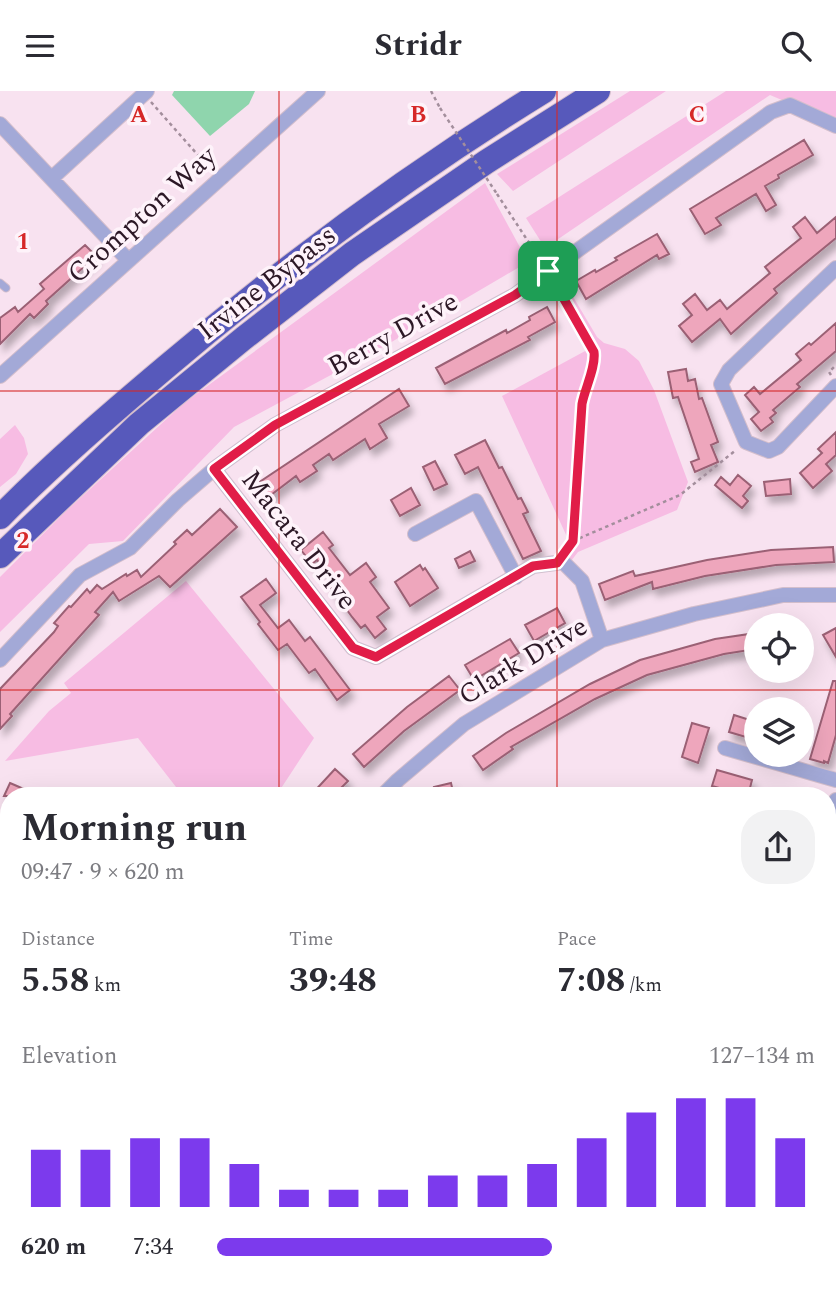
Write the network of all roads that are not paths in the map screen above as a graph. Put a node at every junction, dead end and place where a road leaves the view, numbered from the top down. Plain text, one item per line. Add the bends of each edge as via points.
1 (318, 91) edge
2 (544, 91) edge
3 (598, 91) edge
4 (146, 92) edge
5 (0, 124) edge
6 (836, 125) edge
7 (52, 178) junction
8 (128, 260) junction
9 (836, 268) edge
10 (0, 376) edge
11 (836, 386) edge
12 (214, 469) junction
13 (0, 517) edge
14 (415, 534) dead end
15 (0, 556) edge
16 (516, 577) junction
17 (836, 595) edge
18 (602, 640) junction
19 (0, 660) edge
20 (725, 748) dead end
21 (836, 780) edge
22 (391, 787) edge

1 - 8 street, Crompton Way
2 - 13 highway, Irvine Bypass via 471,136 229,314 107,416
3 - 15 highway, Irvine Bypass via 352,254 255,329 139,424
4 - 7 street
5 - 7 street
6 - 12 street, Berry Drive via 790,105 771,112 515,295 275,425
7 - 8 street
8 - 10 street, Crompton Way
9 - 11 street via 729,370 721,384 746,442 769,451
12 - 16 street, Macara Drive via 353,648 376,657
12 - 19 street, Berry Drive via 130,548 80,575
14 - 16 street via 476,501
16 - 18 street, Macara Drive via 533,566 563,562 582,581
17 - 18 street, Clark Drive via 782,595
18 - 22 street, Clark Drive via 464,724
20 - 21 street

